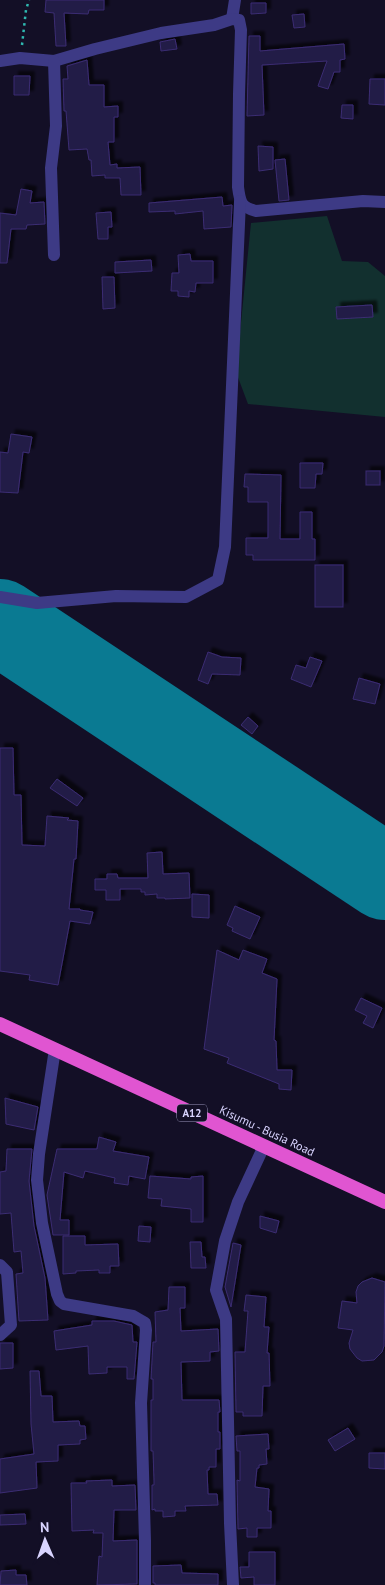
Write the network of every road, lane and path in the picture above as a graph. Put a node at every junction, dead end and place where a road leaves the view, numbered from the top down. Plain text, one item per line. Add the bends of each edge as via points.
1 (29, 0) edge
2 (235, 0) edge
3 (232, 20) junction
4 (20, 58) junction
5 (0, 61) edge
6 (54, 61) junction
7 (240, 201) junction
8 (385, 202) edge
9 (54, 255) dead end
10 (0, 597) edge
11 (0, 1024) edge
12 (55, 1049) junction
13 (264, 1146) junction
14 (385, 1202) edge
15 (0, 1265) edge
16 (0, 1335) edge
17 (145, 1585) edge
18 (233, 1585) edge

1 - 4 path
2 - 3 street
3 - 6 street
3 - 7 street via 239,20 241,30
4 - 5 street
4 - 6 street
6 - 9 street via 56,126 51,168
7 - 8 street via 256,211 363,201
7 - 10 street via 225,547 218,580 186,597 116,596 37,603
11 - 12 highway, Kisumu - Busia Road / A12
12 - 13 highway, Kisumu - Busia Road / A12
12 - 17 street via 37,1180 42,1223 57,1294 64,1304 134,1316 145,1323 141,1403
13 - 14 highway, Kisumu - Busia Road / A12
13 - 18 street via 238,1202 216,1290 226,1319
15 - 16 street via 7,1272 11,1325

